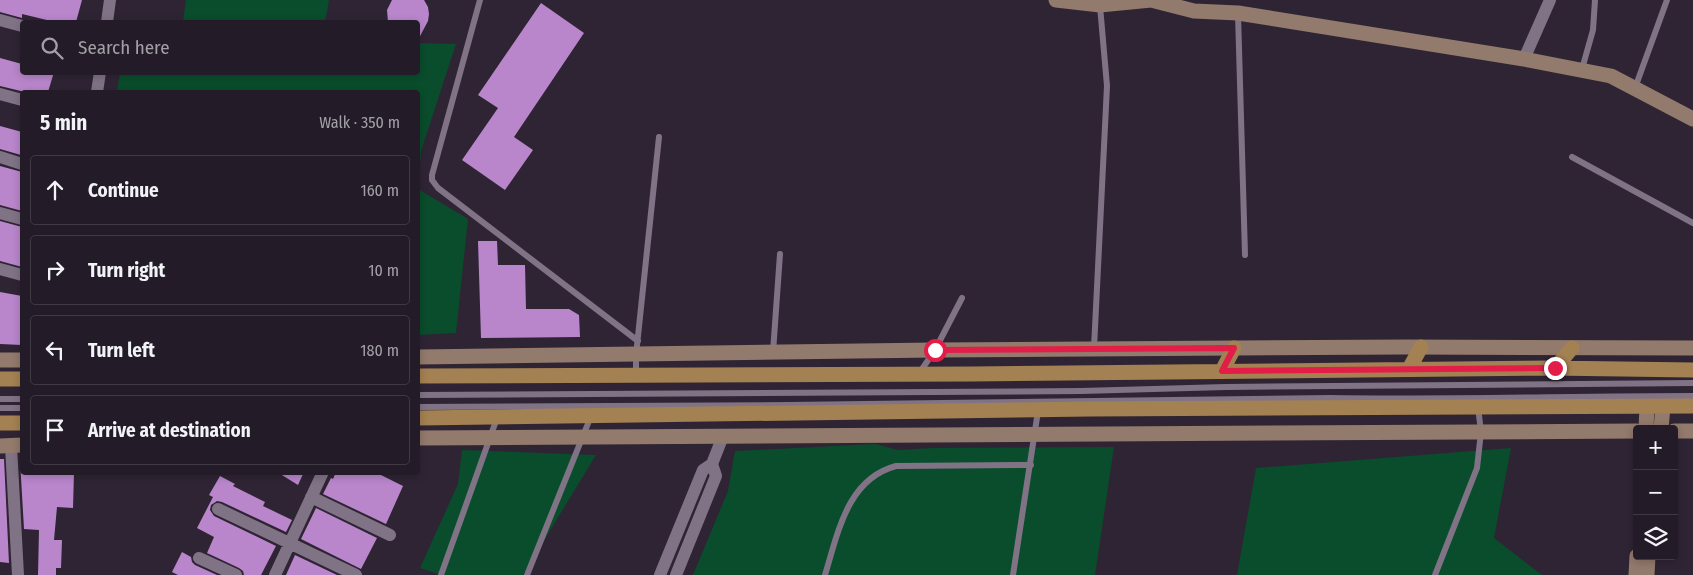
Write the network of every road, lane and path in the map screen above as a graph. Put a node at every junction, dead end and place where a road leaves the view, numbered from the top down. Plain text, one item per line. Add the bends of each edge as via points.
1 (110, 0) edge
2 (480, 0) edge
3 (1056, 0) edge
4 (1151, 0) edge
5 (1550, 0) edge
6 (1595, 0) edge
7 (1668, 0) edge
8 (1100, 2) edge
9 (1193, 5) edge
10 (1238, 13) junction
11 (0, 20) edge
12 (107, 20) edge
13 (20, 25) edge
14 (1524, 59) junction
15 (1581, 70) junction
16 (100, 75) edge
17 (1634, 89) junction
18 (97, 90) edge
19 (0, 94) edge
20 (20, 99) edge
21 (1693, 119) edge
22 (659, 137) dead end
23 (0, 157) edge
24 (1572, 157) dead end
25 (20, 163) edge
26 (0, 213) edge
27 (20, 218) edge
28 (1693, 223) edge
29 (780, 254) dead end
30 (1246, 255) dead end
31 (0, 269) edge
32 (20, 274) edge
33 (962, 298) dead end
34 (1421, 347) junction
35 (637, 348) junction
36 (1234, 348) junction
37 (1572, 348) junction
38 (1693, 348) edge
39 (1094, 349) junction
40 (935, 350) junction
41 (773, 353) junction
42 (1693, 356) edge
43 (420, 357) edge
44 (0, 360) edge
45 (20, 360) edge
46 (1555, 368) junction
47 (1409, 369) junction
48 (1688, 369) edge
49 (1222, 371) junction
50 (919, 373) junction
51 (636, 375) junction
52 (420, 376) edge
53 (20, 379) edge
54 (0, 380) edge
55 (1693, 383) edge
56 (420, 395) edge
57 (1693, 396) edge
58 (0, 399) edge
59 (20, 399) edge
60 (1655, 406) junction
61 (1693, 406) edge
62 (420, 407) edge
63 (1478, 407) junction
64 (0, 408) edge
65 (20, 408) edge
66 (1038, 410) junction
67 (592, 416) junction
68 (497, 417) junction
69 (420, 418) edge
70 (0, 423) edge
71 (20, 423) edge
72 (1648, 425) edge
73 (1660, 425) edge
74 (1633, 431) edge
75 (1678, 431) edge
76 (1693, 431) edge
77 (1481, 432) junction
78 (1036, 434) junction
79 (723, 436) junction
80 (584, 437) junction
81 (420, 438) edge
82 (490, 438) junction
83 (11, 446) edge
84 (712, 464) junction
85 (1031, 466) junction
86 (322, 475) edge
87 (311, 496) junction
88 (218, 509) dead end
89 (390, 535) dead end
90 (289, 543) junction
91 (199, 558) dead end
92 (1637, 560) edge
93 (1648, 560) edge
94 (18, 575) edge
95 (236, 575) edge
96 (275, 575) edge
97 (356, 575) edge
98 (441, 575) edge
99 (527, 575) edge
100 (660, 575) edge
101 (676, 575) edge
102 (825, 575) edge
103 (1013, 575) edge
104 (1434, 575) edge
105 (1636, 575) edge
106 (1647, 575) edge

1 - 12 street
2 - 35 lane via 432,180
3 - 8 street
4 - 8 street
4 - 9 street
5 - 14 street
6 - 15 lane via 1593,30
7 - 17 lane
8 - 39 lane via 1107,86
9 - 10 street
10 - 14 street
10 - 30 lane
11 - 13 street
14 - 15 street
15 - 17 street via 1611,76
16 - 18 street
17 - 21 street
19 - 20 street
22 - 35 lane
23 - 25 street
24 - 28 lane
26 - 27 street
29 - 41 lane
31 - 32 street
33 - 40 lane
34 - 36 street
34 - 37 street
34 - 47 main road
35 - 41 street
35 - 43 street
35 - 51 lane
36 - 39 street
36 - 49 main road
37 - 38 street
37 - 46 main road
39 - 40 street
40 - 41 street
40 - 50 lane
42 - 48 main road
44 - 45 street
46 - 47 main road
46 - 48 main road
47 - 49 main road
49 - 50 main road
50 - 51 main road
51 - 52 main road
53 - 54 main road
55 - 56 lane
57 - 62 lane
58 - 59 lane
60 - 61 main road
60 - 63 main road
60 - 72 street
60 - 73 street
63 - 66 main road
63 - 77 lane
64 - 65 lane
66 - 67 main road
66 - 78 lane
67 - 68 main road
67 - 80 lane
68 - 69 main road
68 - 82 lane
70 - 71 main road
74 - 77 street
75 - 76 street
77 - 78 street
77 - 104 lane via 1477,468
78 - 79 street
78 - 85 lane
79 - 80 street
79 - 84 street
80 - 82 street
80 - 99 lane
81 - 82 street
82 - 98 lane
83 - 94 street
84 - 100 street via 703,470
84 - 101 street via 716,476
85 - 102 lane via 896,466 882,469 861,488 846,509
85 - 103 lane
86 - 87 street
87 - 89 street
87 - 90 street
88 - 90 street
90 - 96 street
90 - 97 street
91 - 95 street
92 - 105 street
93 - 106 street

